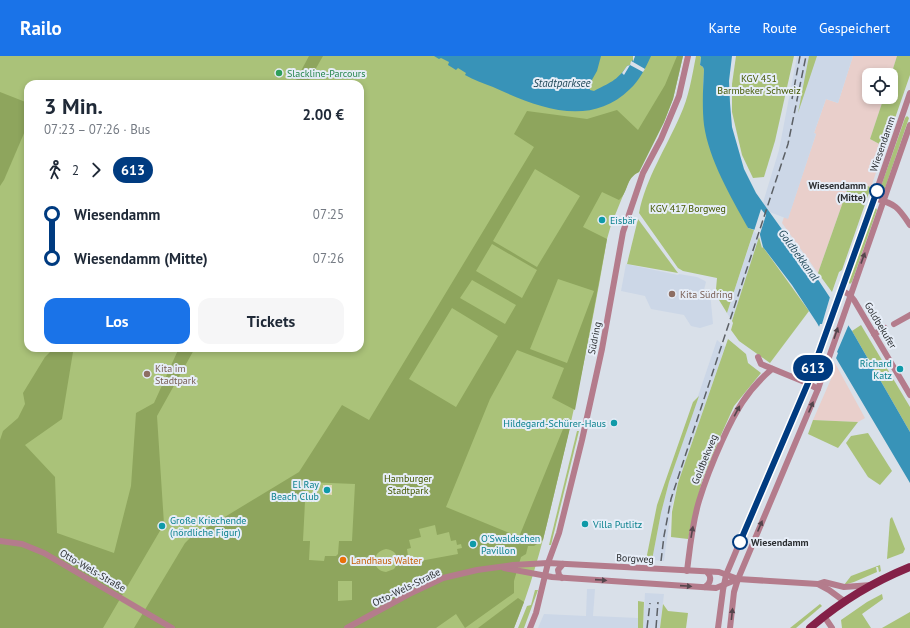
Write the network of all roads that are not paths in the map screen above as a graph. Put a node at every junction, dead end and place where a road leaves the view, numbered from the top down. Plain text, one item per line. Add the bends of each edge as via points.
1 (688, 56) edge
2 (910, 93) edge
3 (907, 109) edge
4 (910, 125) edge
5 (874, 198) junction
6 (884, 201) junction
7 (910, 225) edge
8 (841, 290) junction
9 (850, 295) junction
10 (910, 315) edge
11 (894, 324) dead end
12 (885, 328) dead end
13 (874, 334) junction
14 (758, 357) dead end
15 (772, 369) junction
16 (808, 383) junction
17 (818, 389) junction
18 (910, 395) edge
19 (0, 541) edge
20 (548, 563) junction
21 (563, 564) junction
22 (500, 567) junction
23 (910, 567) edge
24 (686, 571) junction
25 (707, 572) junction
26 (726, 575) junction
27 (545, 577) junction
28 (562, 578) junction
29 (738, 579) junction
30 (818, 584) junction
31 (872, 584) junction
32 (724, 586) junction
33 (705, 587) junction
34 (844, 601) junction
35 (824, 616) junction
36 (172, 628) edge
37 (347, 628) edge
38 (530, 628) edge
39 (718, 628) edge
40 (730, 628) edge
41 (810, 628) edge
42 (832, 628) edge

1 - 20 street, Südring via 679,96 661,139 642,173 623,232 587,418 559,533
2 - 3 street, Wiesendamm
3 - 5 street, Wiesendamm
4 - 6 street, Wiesendamm
5 - 6 street
5 - 8 street, Wiesendamm
6 - 7 street via 899,209
9 -> 6 street, Wiesendamm
8 - 9 street, Goldbekufer
8 - 16 street, Wiesendamm
9 - 13 street, Goldbekufer
17 -> 9 street, Wiesendamm
10 - 11 street
12 - 13 street
13 - 18 street, Goldbekufer
14 - 15 street via 761,364
15 - 16 street
24 -> 15 street, Goldbekweg via 698,502 715,457 741,402
16 - 17 street
16 - 26 street, Wiesendamm
29 -> 17 street, Wiesendamm
19 - 36 street, Otto-Wels-Straße via 22,544 44,553
20 - 21 street, Borgweg
20 - 22 street, Otto-Wels-Straße
20 - 27 street, Südring
21 - 24 street, Borgweg
21 - 28 street via 558,570
22 - 27 street, Otto-Wels-Straße
22 - 37 street, Otto-Wels-Straße via 443,578
23 - 31 main road
24 - 25 street, Borgweg
25 - 26 street, Borgweg
25 - 33 street via 710,579
26 - 29 street, Borgweg
26 - 32 street, Wiesendamm
27 - 28 street
27 - 38 street, Südring
28 -> 33 street
29 - 30 street, Borgweg
29 - 32 street
40 -> 29 street, Wiesendamm
30 - 31 street, Borgweg via 824,582 844,587
30 - 34 street, Borgweg
31 - 34 main road
32 - 33 street
32 - 39 street, Wiesendamm
34 - 35 main road
35 - 41 main road
35 - 42 street

